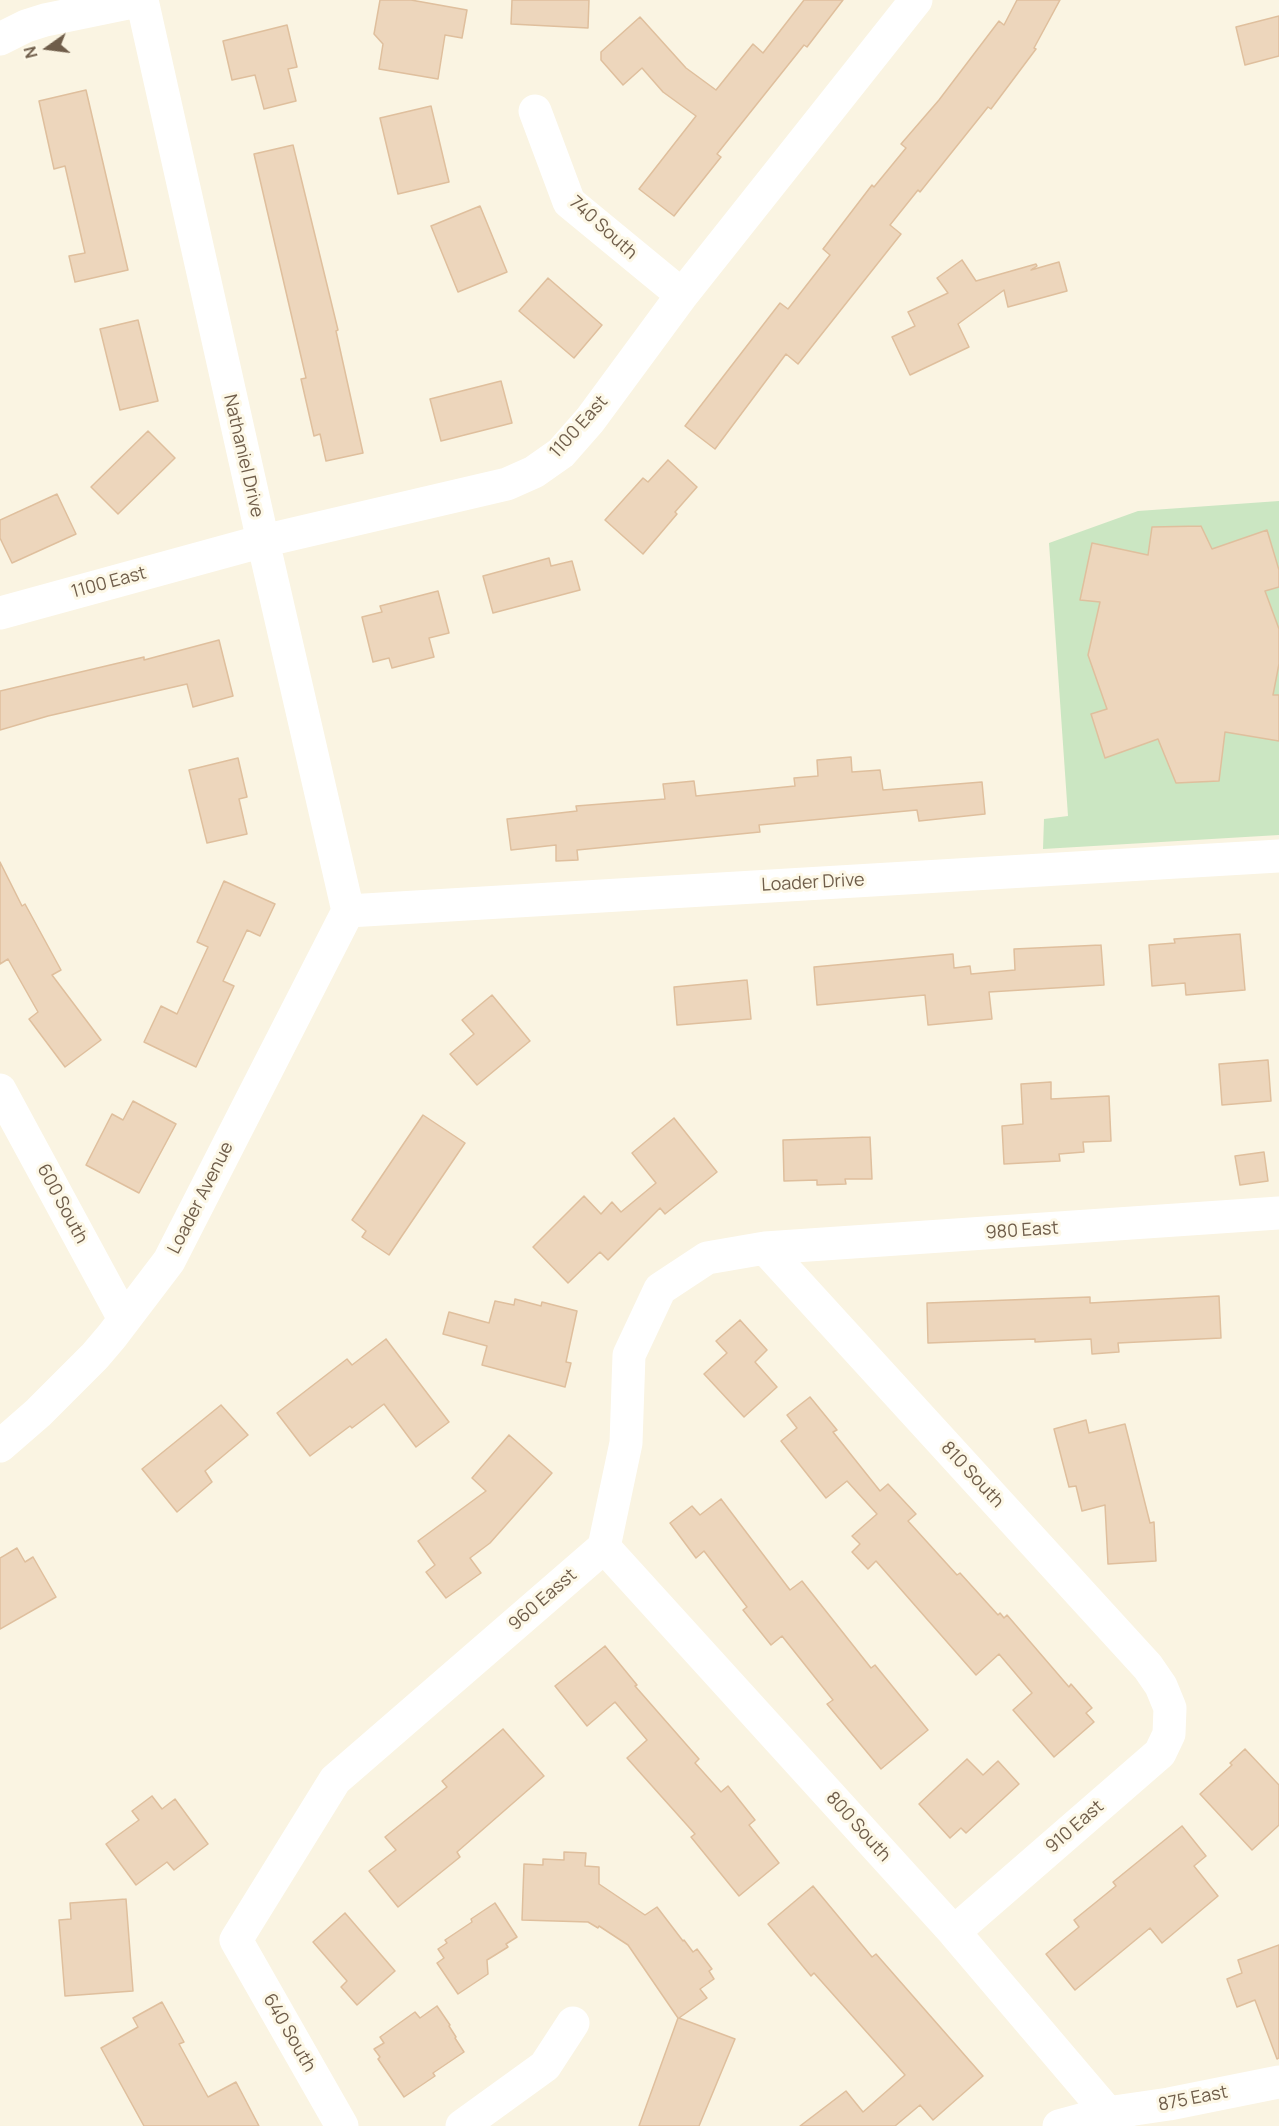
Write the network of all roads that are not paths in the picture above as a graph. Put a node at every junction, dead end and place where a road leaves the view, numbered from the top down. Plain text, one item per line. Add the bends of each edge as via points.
1 (142, 0) edge
2 (916, 0) edge
3 (0, 39) edge
4 (535, 111) dead end
5 (682, 295) junction
6 (262, 541) junction
7 (0, 613) edge
8 (1279, 855) edge
9 (348, 911) junction
10 (0, 1090) edge
11 (1279, 1213) edge
12 (765, 1248) junction
13 (124, 1319) junction
14 (0, 1446) edge
15 (604, 1547) junction
16 (1170, 1708) joint
17 (954, 1932) junction
18 (236, 1940) joint
19 (573, 2023) dead end
20 (1279, 2082) edge
21 (1113, 2119) edge
22 (342, 2126) edge
23 (462, 2126) edge
24 (1059, 2126) edge

1 - 3 street via 45,20
1 - 6 street, Nathaniel Drive
2 - 5 street, 1100 East
4 - 5 street, 740 South via 569,202
5 - 6 street, 1100 East via 590,420 561,453 534,472 507,484
6 - 7 street, 1100 East
6 - 9 street, Nathaniel Drive
8 - 9 street, Loader Drive
9 - 13 street, Loader Avenue via 169,1261
10 - 13 street, 600 South
11 - 12 street, 980 East
12 - 15 street via 707,1258 660,1289 629,1356 626,1443
12 - 16 street, 810 South via 1148,1666
13 - 14 street, Loader Avenue via 95,1356
15 - 17 street, 800 South
15 - 18 street, 960 Easst via 335,1780
16 - 17 street, 910 East via 1169,1734 1160,1753
17 - 21 street, 800 South
18 - 22 street, 640 South
19 - 23 street via 545,2066
20 - 21 street, 875 East
21 - 24 street, 875 East

